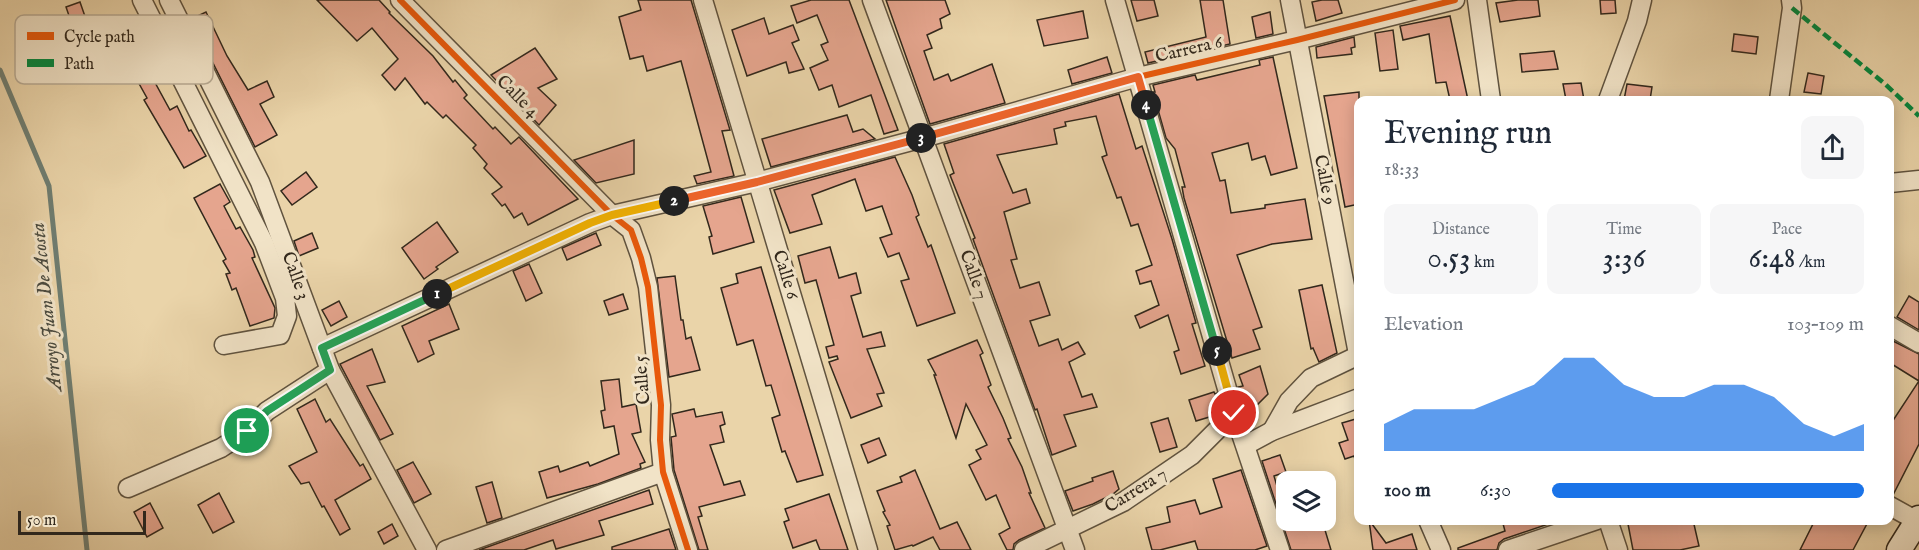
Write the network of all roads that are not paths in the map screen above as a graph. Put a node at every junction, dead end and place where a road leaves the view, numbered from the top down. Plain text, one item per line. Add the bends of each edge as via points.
1 (169, 0) edge
2 (400, 0) edge
3 (703, 0) edge
4 (872, 0) edge
5 (1114, 0) edge
6 (1290, 0) edge
7 (1455, 0) edge
8 (1477, 0) edge
9 (1641, 0) edge
10 (1791, 0) edge
11 (176, 15) edge
12 (1297, 40) junction
13 (1138, 77) junction
14 (188, 84) edge
15 (211, 84) edge
16 (1490, 96) edge
17 (1609, 96) edge
18 (1780, 96) edge
19 (923, 138) junction
20 (1919, 180) edge
21 (757, 182) junction
22 (1894, 183) edge
23 (612, 215) junction
24 (1894, 328) edge
25 (1354, 336) edge
26 (1919, 343) edge
27 (224, 345) dead end
28 (322, 348) junction
29 (1354, 359) edge
30 (330, 370) junction
31 (1354, 400) edge
32 (1234, 413) junction
33 (1272, 431) junction
34 (1246, 445) junction
35 (663, 472) junction
36 (129, 488) dead end
37 (1894, 508) edge
38 (1918, 520) edge
39 (1430, 525) edge
40 (1582, 525) edge
41 (1610, 525) edge
42 (1067, 530) junction
43 (427, 550) edge
44 (446, 550) edge
45 (688, 550) edge
46 (868, 550) edge
47 (1024, 550) edge
48 (1075, 550) edge
49 (1280, 550) edge
50 (1441, 550) edge
51 (1508, 550) edge
52 (1618, 550) edge
53 (1899, 550) edge

1 - 11 street, Calle 3
2 - 23 street, Calle 4
3 - 21 street, Calle 6
4 - 19 street, Calle 7
5 - 13 street
6 - 12 street, Calle 9
7 - 12 street, Carrera 6
8 - 16 street
9 - 17 street
10 - 18 street
12 - 13 street, Carrera 6
12 - 25 street, Calle 9
13 - 19 street, Carrera 6
13 - 32 street
14 - 27 street via 264,243 285,298 287,316 280,335
15 - 28 street, Calle 3 via 260,182
19 - 21 street, Carrera 6
19 - 42 street, Calle 7
20 - 22 street
21 - 23 street, Carrera 6
21 - 46 street, Calle 6
23 - 28 street, Carrera 6
23 - 35 street, Calle 5 via 631,230 648,287 661,405
24 - 26 street
28 - 30 street, Calle 3
29 - 33 street via 1311,378 1289,401
30 - 36 street via 267,411 247,431 221,448
30 - 43 street, Calle 3
31 - 33 street
32 - 34 street
32 - 42 street, Carrera 7 via 1192,455 1123,502
33 - 34 street
34 - 49 street
35 - 44 street
35 - 45 street, Calle 5
37 - 38 street
38 - 53 main road
39 - 50 street
40 - 51 street
41 - 52 street
42 - 47 street, Carrera 7
42 - 48 street, Calle 7

